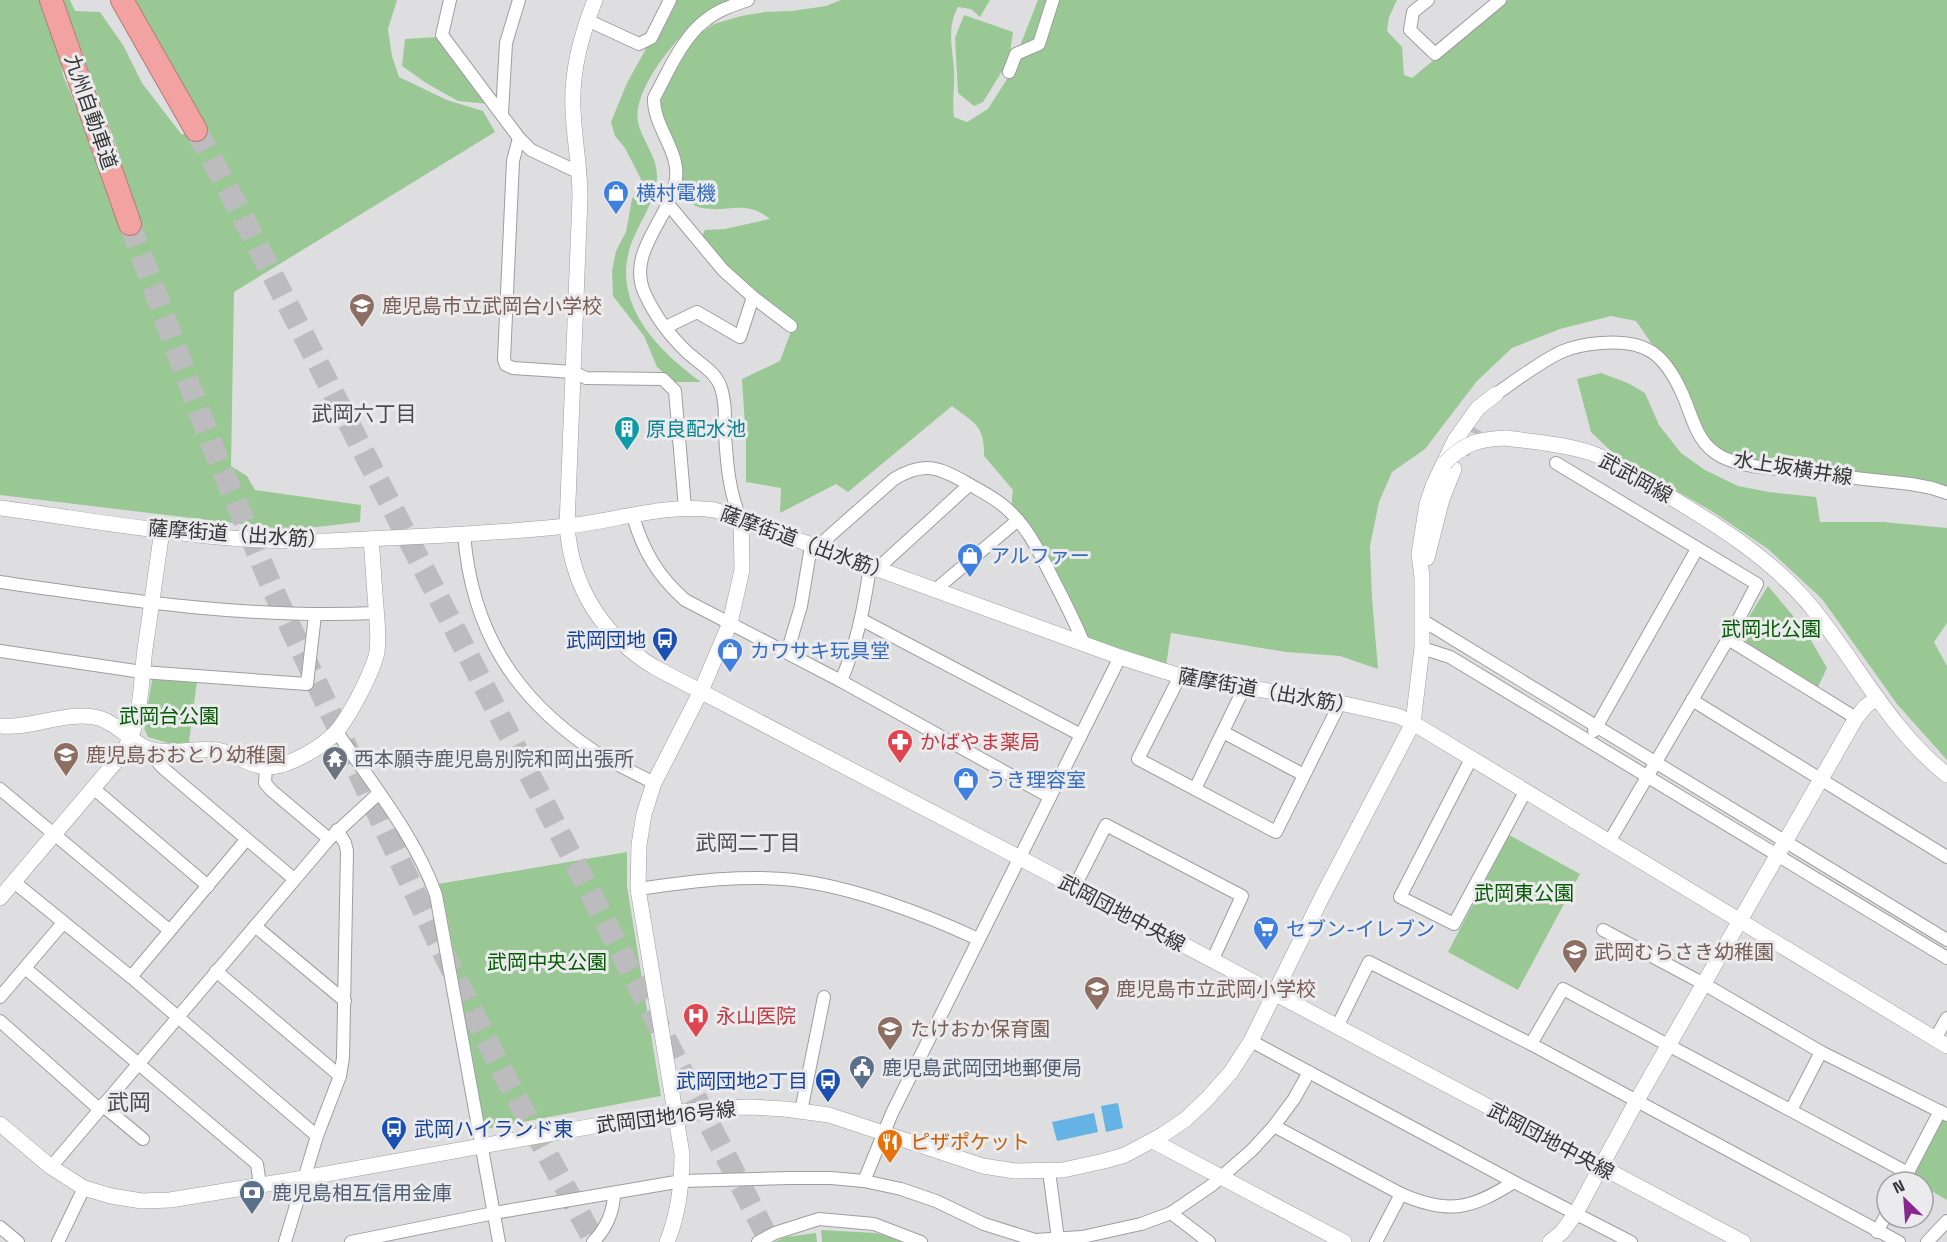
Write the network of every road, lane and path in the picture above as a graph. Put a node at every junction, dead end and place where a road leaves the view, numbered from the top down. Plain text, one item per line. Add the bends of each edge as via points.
1 (51, 0) edge
2 (122, 0) edge
3 (450, 0) edge
4 (519, 0) edge
5 (595, 0) edge
6 (670, 0) edge
7 (748, 0) edge
8 (1053, 0) edge
9 (1428, 0) edge
10 (1500, 0) edge
11 (587, 20) junction
12 (1010, 72) dead end
13 (502, 112) junction
14 (196, 130) tunnel mouth
15 (519, 138) junction
16 (580, 173) junction
17 (668, 204) junction
18 (130, 224) tunnel mouth
19 (753, 297) junction
20 (791, 326) dead end
21 (666, 327) junction
22 (573, 372) junction
23 (1496, 393) junction
24 (1475, 429) tunnel mouth
25 (1556, 463) dead end
26 (1450, 466) junction
27 (969, 485) junction
28 (1947, 493) edge
29 (0, 508) edge
30 (685, 508) junction
31 (633, 516) junction
32 (741, 520) junction
33 (1018, 520) junction
34 (567, 526) junction
35 (162, 531) junction
36 (464, 533) junction
37 (371, 538) junction
38 (814, 547) junction
39 (1697, 549) junction
40 (874, 568) junction
41 (0, 582) edge
42 (935, 590) junction
43 (151, 604) junction
44 (376, 613) junction
45 (315, 615) junction
46 (862, 620) junction
47 (1422, 620) junction
48 (730, 623) junction
49 (1728, 639) junction
50 (1084, 644) junction
51 (1422, 648) junction
52 (0, 651) edge
53 (787, 653) junction
54 (1120, 657) junction
55 (142, 672) junction
56 (1179, 676) junction
57 (841, 681) junction
58 (1244, 688) junction
59 (701, 691) junction
60 (1873, 692) junction
61 (1692, 700) junction
62 (1340, 703) junction
63 (1856, 718) junction
64 (1413, 723) junction
65 (0, 726) edge
66 (1597, 726) junction
67 (337, 732) junction
68 (1223, 732) junction
69 (1081, 735) junction
70 (132, 737) junction
71 (1589, 741) junction
72 (146, 748) junction
73 (1471, 759) junction
74 (1656, 762) junction
75 (266, 767) junction
76 (1304, 775) junction
77 (1947, 775) edge
78 (1648, 776) junction
79 (1821, 779) junction
80 (654, 783) junction
81 (93, 788) junction
82 (1195, 789) junction
83 (1525, 792) junction
84 (1, 793) edge
85 (379, 794) junction
86 (1050, 797) junction
87 (55, 833) junction
88 (333, 834) junction
89 (246, 840) junction
90 (1785, 841) junction
91 (1609, 842) junction
92 (1777, 855) junction
93 (1947, 857) edge
94 (1020, 858) junction
95 (294, 879) junction
96 (14, 882) junction
97 (208, 886) junction
98 (1074, 888) junction
99 (638, 889) junction
100 (0, 898) edge
101 (1740, 921) junction
102 (63, 923) junction
103 (255, 926) junction
104 (169, 930) junction
105 (1603, 930) dead end
106 (978, 939) junction
107 (1947, 940) edge
108 (1947, 958) edge
109 (1212, 961) junction
110 (25, 968) junction
111 (216, 972) junction
112 (132, 977) junction
113 (1704, 984) junction
114 (1274, 994) junction
115 (0, 997) edge
116 (824, 997) dead end
117 (345, 1001) junction
118 (177, 1018) junction
119 (1947, 1018) edge
120 (0, 1021) edge
121 (1337, 1027) junction
122 (1251, 1041) junction
123 (1941, 1042) edge
124 (1532, 1044) junction
125 (1668, 1046) junction
126 (1821, 1052) junction
127 (138, 1064) junction
128 (1309, 1072) junction
129 (340, 1076) junction
130 (1636, 1102) junction
131 (101, 1107) junction
132 (1791, 1110) junction
133 (801, 1111) junction
134 (675, 1112) junction
135 (1943, 1113) edge
136 (0, 1124) edge
137 (1274, 1126) junction
138 (883, 1132) junction
139 (317, 1137) junction
140 (143, 1139) dead end
141 (1153, 1141) junction
142 (481, 1146) junction
143 (51, 1167) junction
144 (1600, 1167) junction
145 (1892, 1170) edge
146 (1911, 1170) edge
147 (1050, 1171) junction
148 (1222, 1177) junction
149 (304, 1178) junction
150 (682, 1180) junction
151 (864, 1181) junction
152 (1514, 1182) junction
153 (260, 1185) junction
154 (84, 1188) junction
155 (614, 1193) junction
156 (1401, 1194) junction
157 (494, 1213) junction
158 (1172, 1213) junction
159 (1576, 1213) junction
160 (1947, 1221) edge
161 (0, 1227) edge
162 (1877, 1232) joint
163 (1098, 1237) edge
164 (380, 1239) edge
165 (1058, 1239) junction
166 (1732, 1240) edge
167 (18, 1242) edge
168 (58, 1242) edge
169 (285, 1242) edge
170 (351, 1242) edge
171 (499, 1242) edge
172 (594, 1242) edge
173 (667, 1242) edge
174 (758, 1242) edge
175 (921, 1242) edge
176 (1209, 1242) edge
177 (1344, 1242) edge
178 (1377, 1242) edge
179 (1550, 1242) edge
180 (1631, 1242) edge
181 (1899, 1242) edge
182 (1927, 1242) edge

1 - 18 highway, 九州自動車道
2 - 14 highway
3 - 13 street via 442,35
4 - 13 street via 506,44
5 - 11 street, 武岡団地中央線
6 - 11 street via 651,38 639,44
7 - 17 street via 705,20 692,33 654,98 654,110 678,173
8 - 12 street via 1038,44 1016,54
9 - 10 street via 1413,12 1410,30 1435,54
11 - 16 street, 武岡団地中央線 via 578,48 573,98
13 - 15 street
15 - 16 street via 531,150
15 - 22 street via 513,161 504,359 513,368
16 - 22 street, 武岡団地中央線
17 - 19 street via 723,270
17 - 21 street via 644,249 640,276 645,294
19 - 20 street
19 - 21 street via 740,338 697,312
21 - 32 street via 719,384 732,500
22 - 30 street via 586,378 663,380 675,391
22 - 34 street, 武岡団地中央線
23 - 24 street
23 - 26 street via 1478,408 1455,440
23 - 28 street, 水上坂横井線 via 1562,351 1578,345 1624,341 1642,346 1670,369 1699,435 1722,457 1750,466 1911,484
25 - 39 street
26 - 47 street, 武武岡線 via 1433,486 1427,504 1419,554
26 - 60 street, 武武岡線, bridge via 1457,451 1470,444 1506,438 1590,452 1611,461 1714,523 1781,573 1814,609
27 - 33 street via 992,497
27 - 38 street via 946,471 930,467 904,472
27 - 40 street
29 - 35 street, 薩摩街道（出水筋）
30 - 31 street, 薩摩街道（出水筋）
30 - 32 street, 薩摩街道（出水筋） via 715,510
31 - 34 street, 薩摩街道（出水筋）
31 - 48 street via 646,553 670,586 685,600
32 - 38 street, 薩摩街道（出水筋）
32 - 48 street via 742,570
33 - 42 street
33 - 50 street via 1030,534
34 - 36 street, 薩摩街道（出水筋）
34 - 59 street, 武岡団地中央線 via 580,585 602,622 641,659
35 - 37 street, 薩摩街道（出水筋） via 271,540
35 - 43 street
36 - 37 street, 薩摩街道（出水筋）
36 - 80 street via 475,602 493,642 520,686 539,708 586,745
37 - 44 street
38 - 40 street, 薩摩街道（出水筋）
38 - 53 street
39 - 49 street via 1758,584
39 - 66 street
40 - 42 street, 薩摩街道（出水筋）
40 - 46 street
41 - 43 street
42 - 50 street, 薩摩街道（出水筋）
43 - 45 street
43 - 55 street
44 - 45 street
44 - 67 street via 378,638 374,660
45 - 55 street via 307,684
46 - 57 street
46 - 69 street
47 - 51 street, 武武岡線
47 - 66 street
48 - 53 street
48 - 59 street
49 - 61 street
49 - 63 street
50 - 54 street, 薩摩街道（出水筋）
51 - 64 street, 武武岡線
51 - 71 street via 1450,657
52 - 55 street
53 - 57 street
54 - 56 street, 薩摩街道（出水筋）
54 - 69 street
55 - 70 street
56 - 58 street, 薩摩街道（出水筋）
56 - 82 street via 1138,759
57 - 86 street
58 - 62 street, 薩摩街道（出水筋）
58 - 68 street
59 - 80 street
59 - 94 street, 武岡団地中央線
60 - 63 street
60 - 77 street, 武武岡線 via 1914,744
61 - 74 street
61 - 79 street
62 - 64 street, 薩摩街道（出水筋）
62 - 76 street
63 - 79 street
64 - 73 street, 薩摩街道（出水筋）
64 - 114 street, 武岡団地16号線
65 - 70 street via 91,717 107,721
66 - 71 street
66 - 74 street
67 - 75 street via 304,755
67 - 85 street
68 - 76 street
68 - 82 street
69 - 86 street
70 - 72 street
70 - 81 street
71 - 78 street
72 - 75 street via 168,752 219,750
72 - 89 street via 163,768
73 - 83 street, 薩摩街道（出水筋）
73 - 83 street via 1400,897 1454,924
74 - 78 street
74 - 90 street
75 - 88 street via 265,783 272,790
76 - 82 street via 1276,832
78 - 91 street
78 - 92 street
79 - 90 street
79 - 93 street
80 - 99 street via 639,845
81 - 87 street
81 - 97 street
83 - 91 street, 薩摩街道（出水筋）
84 - 87 street
85 - 88 street
85 - 142 street via 423,864 436,895
86 - 94 street
87 - 96 street
87 - 104 street
88 - 95 street
88 - 117 street via 345,843 347,851
89 - 95 street
89 - 97 street
90 - 92 street
90 - 107 street
91 - 101 street, 薩摩街道（出水筋）
92 - 101 street
92 - 108 street
94 - 98 street, 武岡団地中央線
94 - 106 street
95 - 103 street
96 - 100 street
96 - 102 street
97 - 104 street
98 - 109 street, 武岡団地中央線
98 - 109 street via 1106,825 1137,841 1242,897
99 - 106 street via 716,879 794,880 891,904
99 - 134 street
101 - 113 street
101 - 123 street, 薩摩街道（出水筋）
102 - 110 street
102 - 112 street
103 - 111 street
103 - 117 street
104 - 112 street
105 - 113 street
106 - 138 street
109 - 114 street, 武岡団地中央線
110 - 115 street
110 - 127 street
111 - 118 street
111 - 129 street
112 - 118 street
113 - 125 street
113 - 126 street
114 - 121 street, 武岡団地中央線
114 - 122 street, 武岡団地16号線
116 - 133 street
117 - 129 street
118 - 127 street
118 - 139 street
119 - 123 street
120 - 131 street
121 - 124 street via 1369,962
121 - 144 street, 武岡団地中央線
122 - 128 street
122 - 141 street, 武岡団地16号線 via 1207,1099
124 - 125 street via 1563,989
124 - 130 street
125 - 130 street
125 - 132 street
126 - 132 street
126 - 135 street
127 - 131 street
127 - 153 street via 257,1164
128 - 137 street
128 - 152 street
129 - 139 street
130 - 144 street
130 - 162 street
131 - 140 street
131 - 143 street
132 - 145 street
133 - 134 street, 武岡団地16号線 via 750,1107
133 - 138 street, 武岡団地16号線 via 829,1115
134 - 142 street, 武岡団地16号線
134 - 150 street
135 - 146 street
136 - 143 street, 武岡団地16号線
137 - 148 street
137 - 156 street
138 - 147 street, 武岡団地16号線 via 983,1166
138 - 151 street
139 - 149 street
141 - 147 street, 武岡団地16号線 via 1125,1155
141 - 148 street
142 - 149 street, 武岡団地16号線
142 - 157 street
143 - 154 street, 武岡団地16号線
144 - 159 street
144 - 166 street, 武岡団地中央線
147 - 165 street
148 - 158 street
148 - 177 street
149 - 153 street, 武岡団地16号線
149 - 169 street
150 - 151 street
150 - 155 street
150 - 173 street
151 - 165 street via 919,1194 1003,1231 1035,1240
152 - 156 street via 1491,1197 1456,1206 1422,1203
152 - 159 street
153 - 154 street, 武岡団地16号線 via 142,1201
154 - 168 street
155 - 157 street
155 - 172 street via 614,1206
156 - 178 street
157 - 164 street
157 - 171 street
158 - 163 street
158 - 176 street
159 - 179 street
159 - 180 street
160 - 182 street
161 - 167 street
162 - 181 street
163 - 165 street
164 - 170 street
174 - 175 street via 819,1219 874,1224

